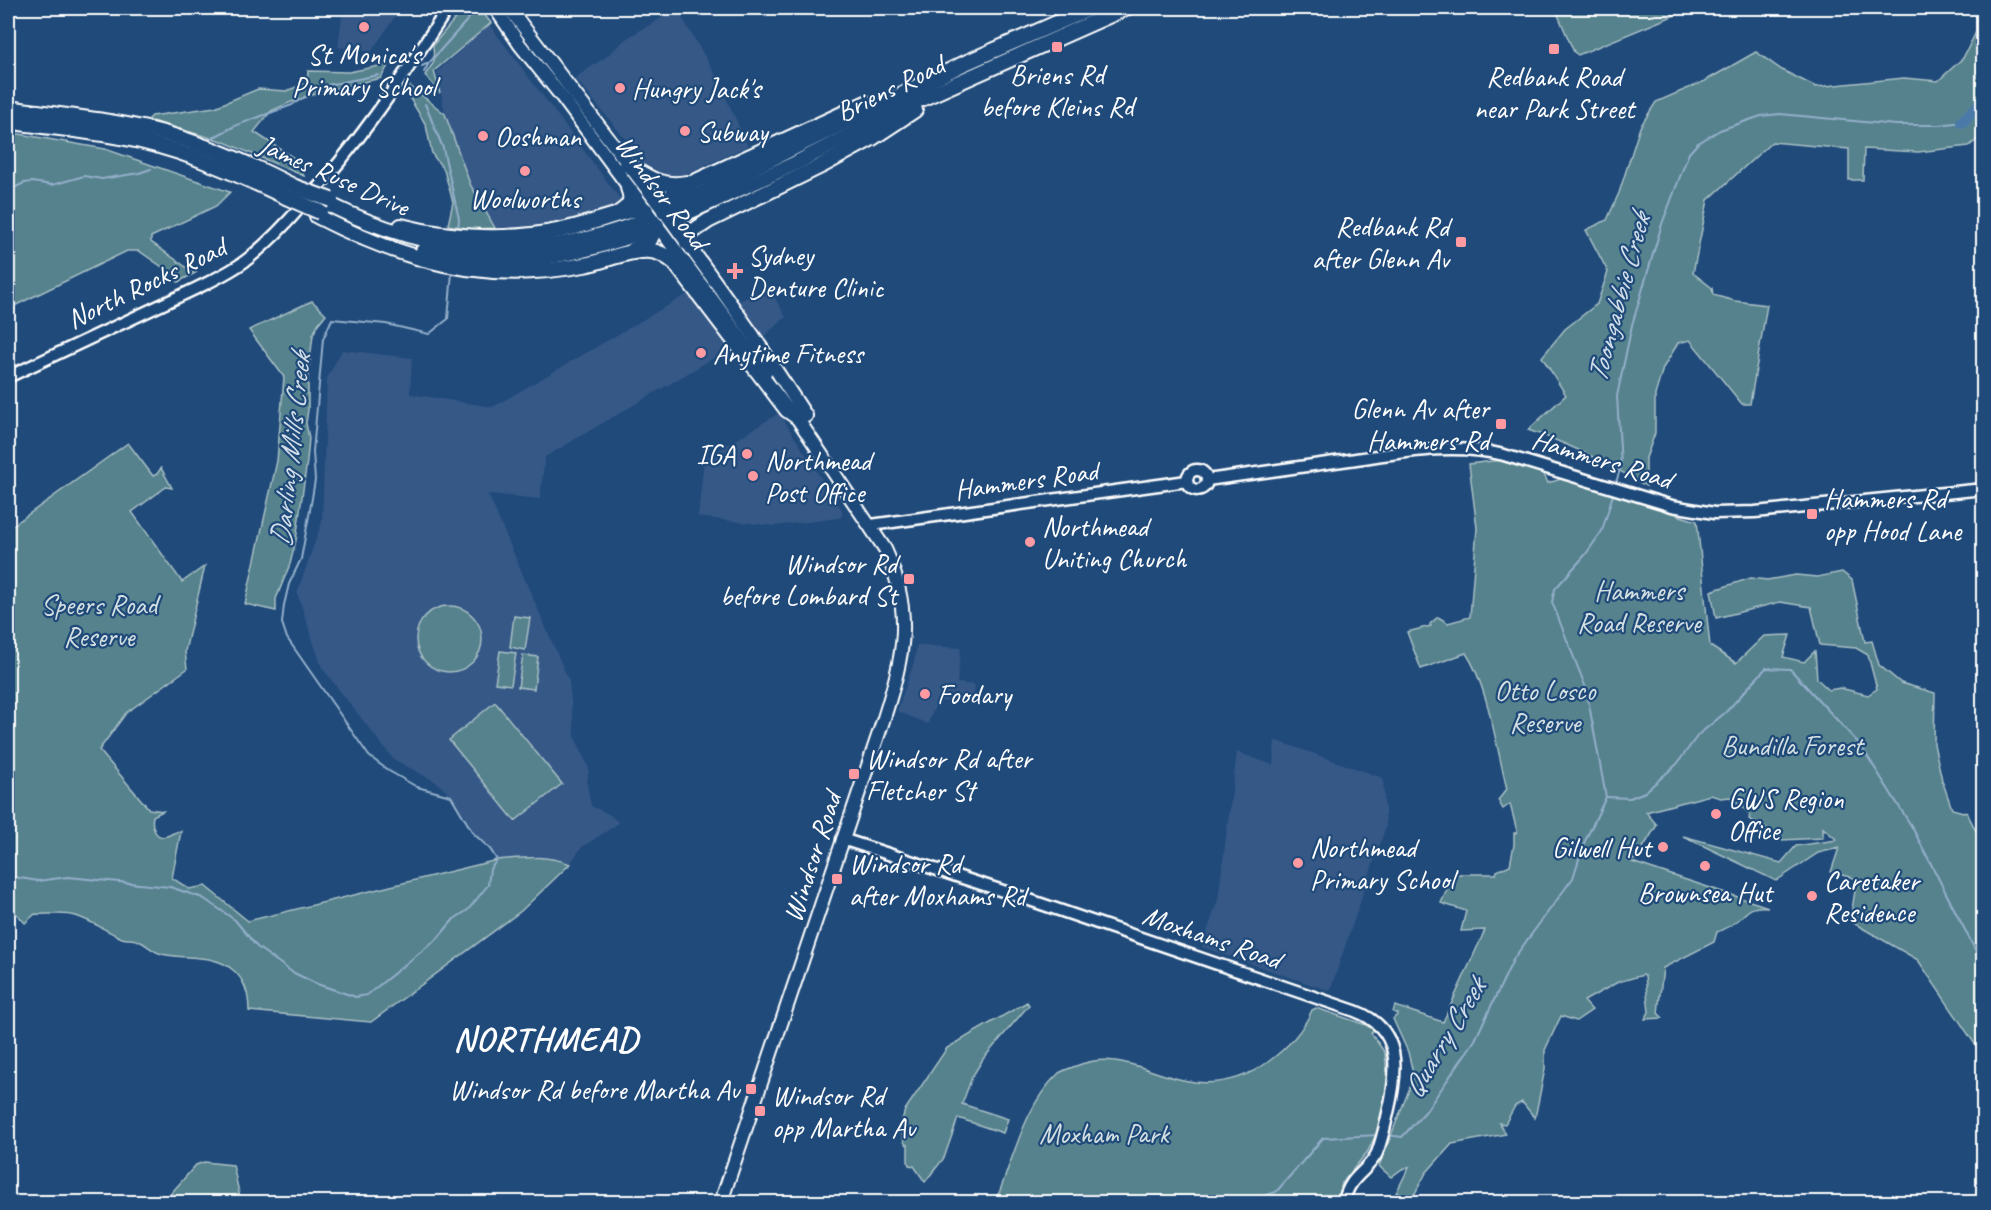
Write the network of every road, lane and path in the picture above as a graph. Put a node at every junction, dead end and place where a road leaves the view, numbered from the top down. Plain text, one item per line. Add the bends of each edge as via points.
1 (497, 8) edge
2 (1091, 8) edge
3 (1126, 8) edge
4 (447, 9) edge
5 (1012, 51) junction
6 (965, 63) junction
7 (967, 79) junction
8 (8, 108) edge
9 (8, 121) edge
10 (626, 164) junction
11 (694, 182) junction
12 (628, 188) junction
13 (290, 192) junction
14 (324, 208) junction
15 (618, 214) junction
16 (662, 219) junction
17 (708, 221) junction
18 (436, 248) junction
19 (477, 253) junction
20 (623, 255) junction
21 (8, 377) edge
22 (797, 417) junction
23 (1983, 489) edge
24 (871, 525) junction
25 (842, 839) junction
26 (721, 1203) edge
27 (1344, 1203) edge

1 - 10 main road, Windsor Road
1 - 12 main road, Windsor Road via 520,45
2 - 5 highway, Briens Road
3 - 5 highway, Briens Road
4 - 21 street, North Rocks Road via 348,153 248,260
5 - 6 highway, Briens Road
5 - 7 highway, Briens Road
6 - 11 highway via 914,82
6 - 16 highway
7 - 16 highway, Briens Road via 795,163
7 - 17 highway via 874,137
8 - 13 highway, James Ruse Drive via 168,135 226,155
9 - 13 highway, James Ruse Drive via 115,136 166,148
10 - 11 highway via 663,184
10 - 16 main road, Windsor Road via 653,197
11 - 16 highway via 669,198
12 - 15 highway via 630,204
12 - 16 main road, Windsor Road
13 - 14 highway, James Ruse Drive, bridge
14 - 18 highway, James Ruse Drive
14 - 18 highway via 383,248
15 - 16 highway via 638,209
15 - 19 highway
16 - 17 highway via 684,225
16 - 17 highway via 689,234
16 - 19 highway, Briens Road via 608,244 557,256 519,260
16 - 20 highway via 645,244
16 - 22 main road, Windsor Road via 670,244
16 - 24 main road, Windsor Road via 758,342 866,511
18 - 19 highway, Briens Road
18 - 19 highway
19 - 20 highway via 508,272 560,269
20 - 22 highway via 654,251 675,263 787,410
22 - 24 main road, Windsor Road
23 - 24 street, Hammers Road via 1731,513 1690,510 1494,453 1445,449 1207,480 1204,472 1195,470 1187,482
24 - 25 main road, Windsor Road via 894,567 901,593 903,648
25 - 26 main road, Windsor Road
25 - 27 street, Moxhams Road via 1359,1013 1377,1025 1395,1053 1394,1084 1379,1149 1373,1161 1353,1180

